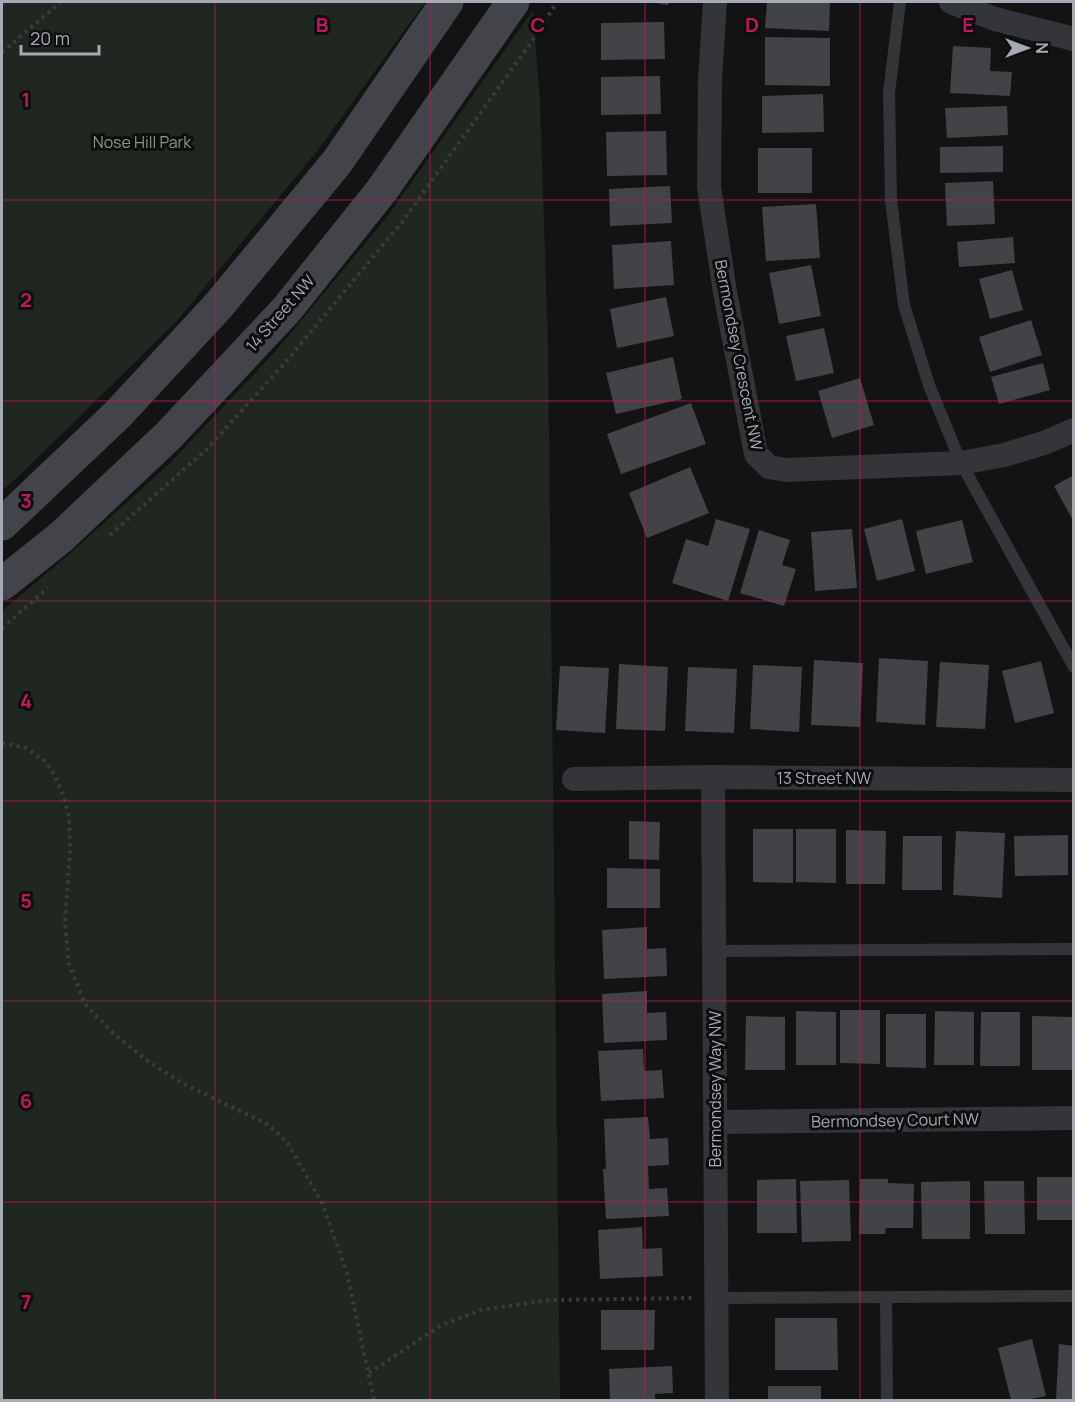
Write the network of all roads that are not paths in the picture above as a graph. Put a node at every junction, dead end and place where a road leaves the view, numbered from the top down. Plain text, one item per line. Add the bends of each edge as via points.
1 (447, 2) edge
2 (513, 2) edge
3 (715, 2) edge
4 (900, 2) edge
5 (951, 2) edge
6 (1074, 39) edge
7 (1074, 430) edge
8 (961, 463) junction
9 (2, 524) edge
10 (2, 584) edge
11 (1074, 667) edge
12 (713, 777) junction
13 (574, 779) dead end
14 (1074, 780) edge
15 (1074, 949) edge
16 (713, 951) junction
17 (1074, 1118) edge
18 (716, 1122) junction
19 (886, 1296) junction
20 (1074, 1296) edge
21 (716, 1298) junction
22 (717, 1401) edge
23 (887, 1401) edge

1 - 9 main road via 337,162 219,305 118,414
2 - 10 main road, 14 Street NW via 382,190 287,309 168,436 62,537
3 - 8 street, Bermondsey Crescent NW via 710,187 725,292 756,454 769,466 787,470
4 - 8 lane via 890,93 891,200 904,305 929,385
5 - 6 street via 995,20
7 - 8 street, Bermondsey Crescent NW via 1004,455
8 - 11 lane
12 - 13 street, 13 Street NW
12 - 14 street, 13 Street NW
12 - 16 street, Bermondsey Way NW
15 - 16 lane
16 - 18 street, Bermondsey Way NW
17 - 18 street, Bermondsey Court NW
18 - 21 street, Bermondsey Way NW
19 - 20 lane
19 - 21 lane
19 - 23 lane
21 - 22 street, Bermondsey Way NW

